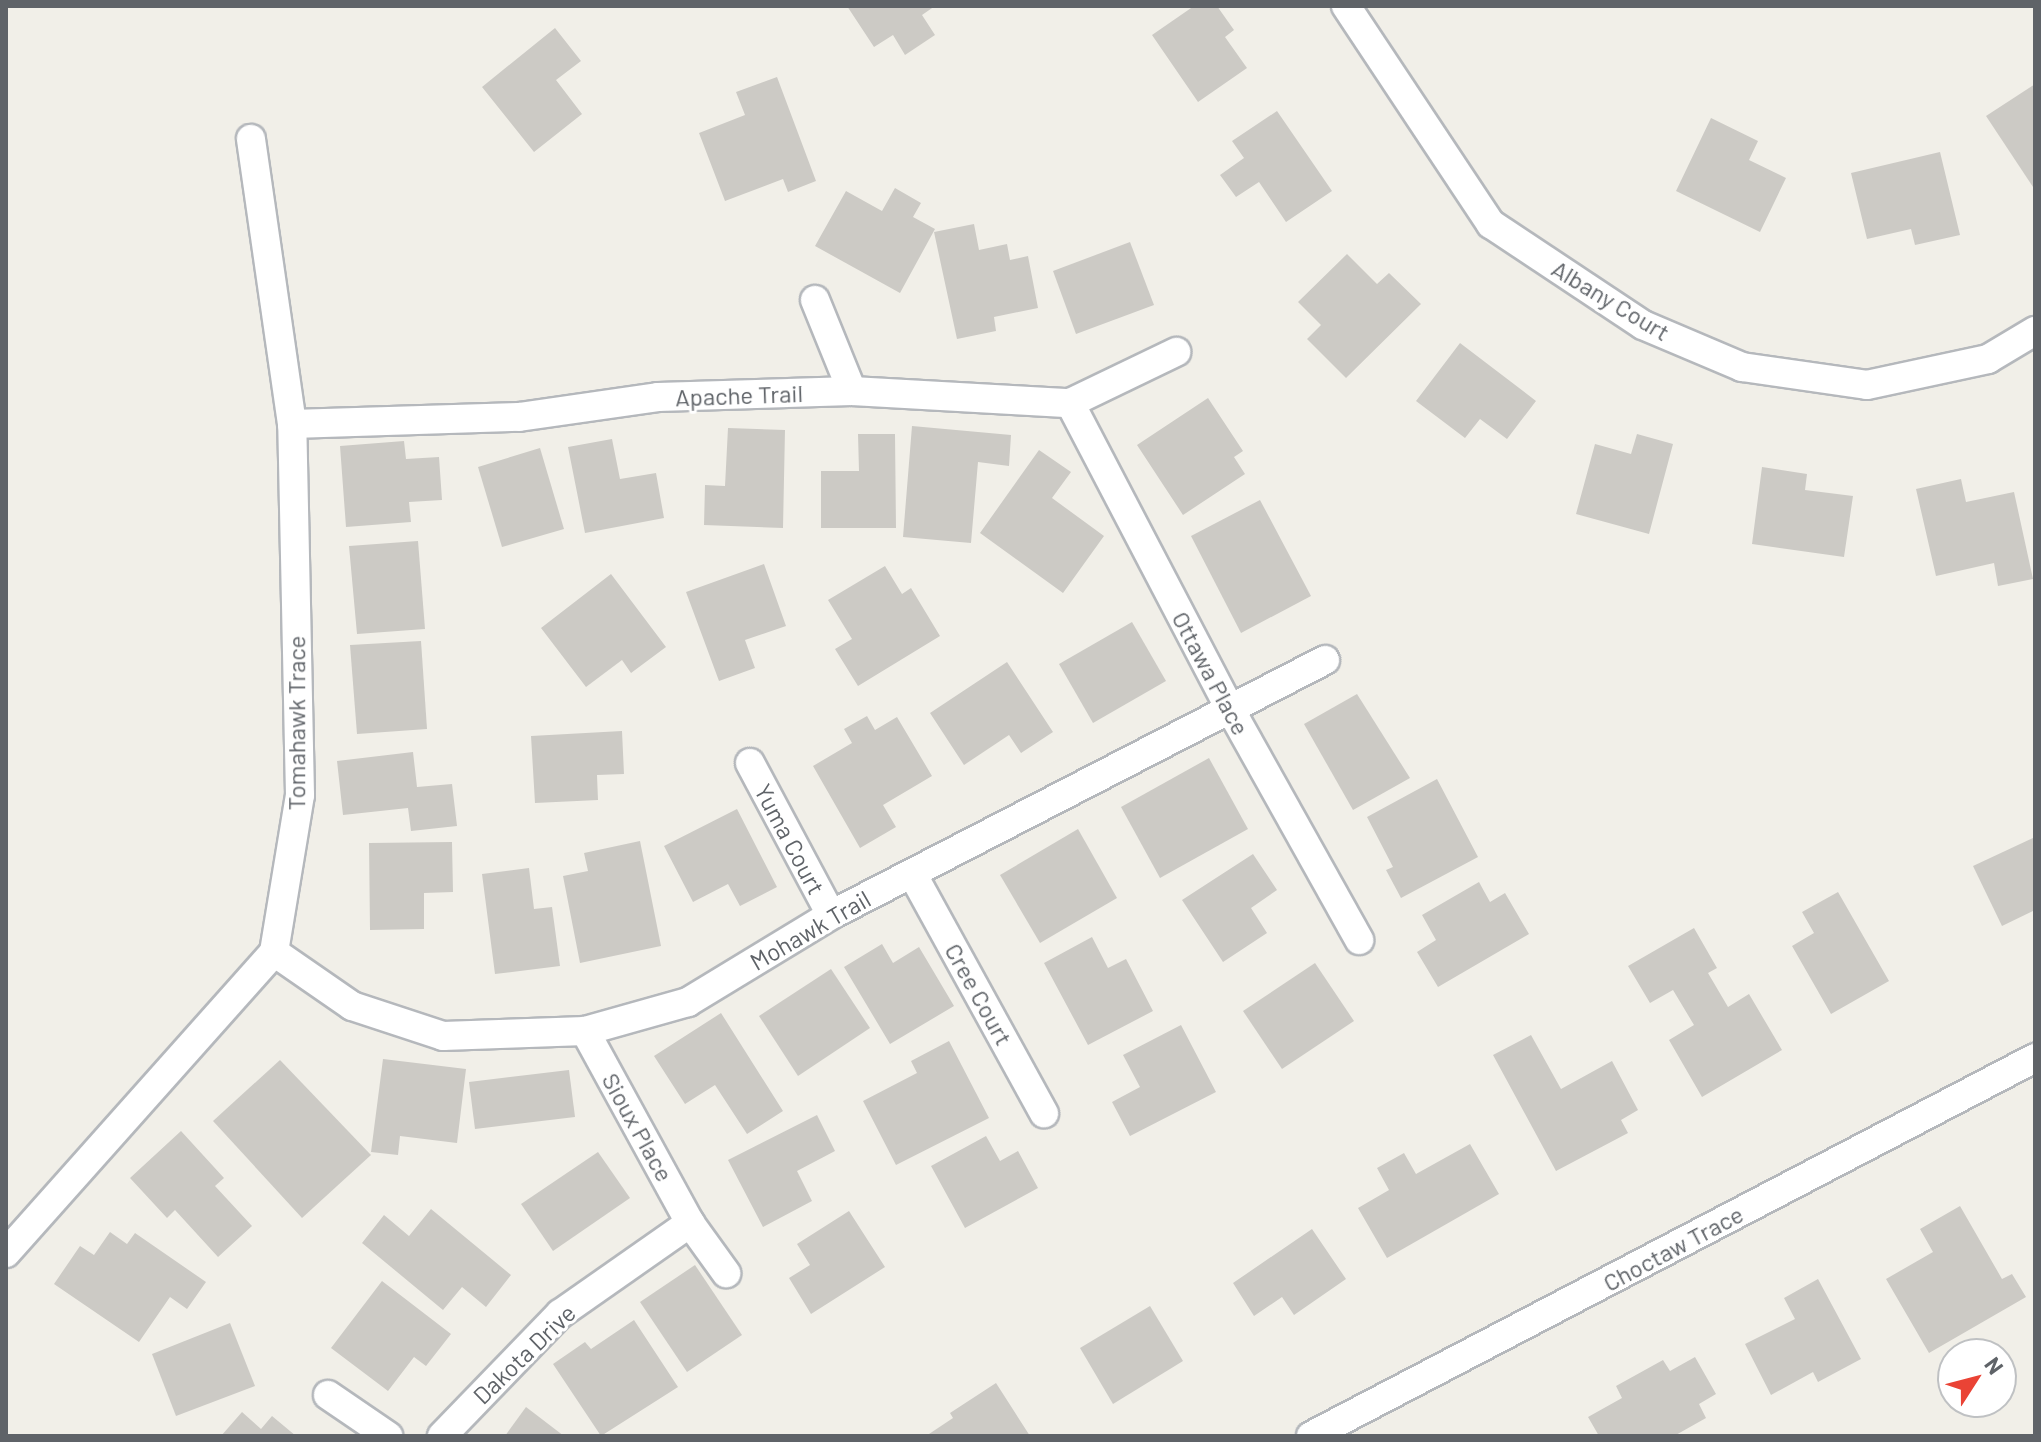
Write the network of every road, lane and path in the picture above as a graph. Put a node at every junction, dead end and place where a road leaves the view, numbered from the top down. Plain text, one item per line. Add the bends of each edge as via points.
1 (1346, 6) edge
2 (251, 139) dead end
3 (815, 300) dead end
4 (2035, 331) edge
5 (1176, 352) dead end
6 (852, 391) junction
7 (1070, 403) junction
8 (292, 424) junction
9 (1325, 660) dead end
10 (1229, 707) junction
11 (750, 763) dead end
12 (913, 875) junction
13 (831, 915) junction
14 (1359, 940) dead end
15 (274, 952) junction
16 (585, 1031) junction
17 (2035, 1058) edge
18 (1044, 1113) dead end
19 (690, 1223) junction
20 (6, 1253) edge
21 (726, 1273) dead end
22 (328, 1395) dead end
23 (388, 1436) edge
24 (442, 1436) edge
25 (1311, 1436) edge

1 - 4 street, Albany Court via 1491,224 1643,325 1742,367 1867,385 1988,359
2 - 8 street, Tomahawk Trace
3 - 6 street
5 - 7 street, Apache Trail
6 - 7 street, Apache Trail
6 - 8 street, Apache Trail via 658,397 519,417
7 - 10 street, Ottawa Place
8 - 15 street, Tomahawk Trace via 300,795
9 - 10 street, Mohawk Trail
10 - 12 street, Mohawk Trail
10 - 14 street, Ottawa Place
11 - 13 street, Yuma Court
12 - 13 street, Mohawk Trail
12 - 18 street, Cree Court
13 - 16 street, Mohawk Trail via 688,1002
15 - 16 street, Mohawk Trail via 352,1006 443,1036
15 - 20 street
16 - 19 street, Sioux Place
17 - 25 street, Choctaw Trace
19 - 21 street, Sioux Place
19 - 24 street, Dakota Drive via 560,1314
22 - 23 street

